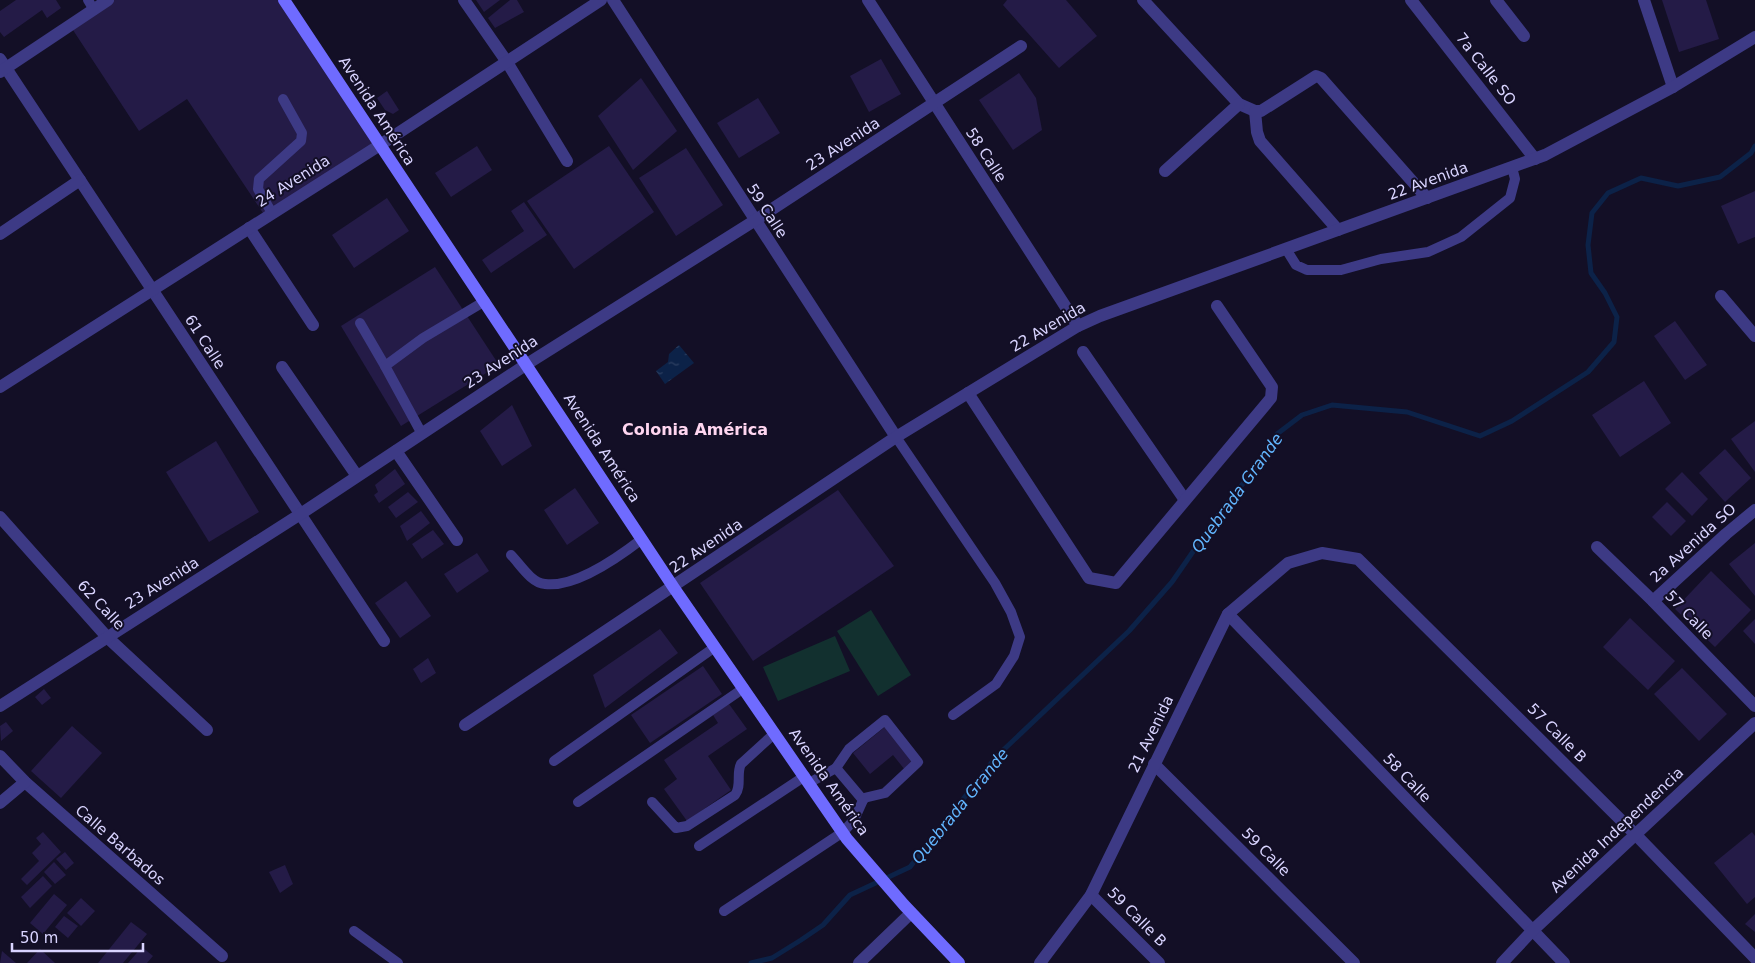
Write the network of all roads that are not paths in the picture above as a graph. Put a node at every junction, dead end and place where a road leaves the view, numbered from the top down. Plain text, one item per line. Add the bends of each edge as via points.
1 (108, 0) edge
2 (284, 0) edge
3 (464, 0) edge
4 (602, 0) edge
5 (613, 0) edge
6 (868, 0) edge
7 (1143, 0) edge
8 (1411, 0) edge
9 (1496, 0) edge
10 (1644, 0) edge
11 (91, 5) edge
12 (1524, 36) dead end
13 (1755, 37) edge
14 (1021, 46) dead end
15 (507, 62) junction
16 (2, 66) edge
17 (1673, 87) junction
18 (283, 99) dead end
19 (934, 104) junction
20 (1239, 104) junction
21 (1255, 112) junction
22 (380, 145) junction
23 (1535, 159) junction
24 (567, 161) dead end
25 (1512, 167) junction
26 (1165, 171) dead end
27 (80, 180) junction
28 (1427, 198) junction
29 (272, 213) junction
30 (754, 221) junction
31 (249, 228) junction
32 (1338, 230) junction
33 (0, 234) edge
34 (1286, 249) junction
35 (152, 290) junction
36 (1722, 296) dead end
37 (485, 301) junction
38 (1217, 306) dead end
39 (360, 323) dead end
40 (313, 325) dead end
41 (1078, 326) junction
42 (1755, 336) edge
43 (1083, 352) dead end
44 (527, 364) junction
45 (385, 366) junction
46 (282, 367) dead end
47 (0, 387) edge
48 (968, 393) junction
49 (422, 434) junction
50 (896, 437) junction
51 (396, 451) junction
52 (357, 476) junction
53 (1185, 500) junction
54 (1755, 510) edge
55 (300, 515) junction
56 (0, 517) edge
57 (642, 539) junction
58 (457, 540) dead end
59 (1597, 548) dead end
60 (1322, 553) joint
61 (511, 554) dead end
62 (674, 588) junction
63 (1653, 601) junction
64 (1228, 614) junction
65 (107, 636) junction
66 (384, 642) dead end
67 (716, 647) junction
68 (744, 688) junction
69 (0, 706) edge
70 (1755, 706) edge
71 (953, 715) dead end
72 (1755, 723) edge
73 (465, 725) dead end
74 (207, 730) dead end
75 (775, 733) junction
76 (0, 756) edge
77 (554, 761) dead end
78 (1154, 764) junction
79 (836, 768) junction
80 (807, 780) junction
81 (25, 782) junction
82 (863, 800) junction
83 (578, 802) dead end
84 (652, 802) dead end
85 (0, 803) edge
86 (1636, 834) junction
87 (845, 835) junction
88 (699, 846) dead end
89 (1092, 895) junction
90 (908, 909) junction
91 (724, 911) dead end
92 (354, 931) dead end
93 (1532, 931) junction
94 (222, 956) dead end
95 (1755, 958) edge
96 (398, 963) edge
97 (859, 963) edge
98 (959, 963) edge
99 (1040, 963) edge
100 (1159, 963) edge
101 (1354, 963) edge
102 (1502, 963) edge
103 (1564, 963) edge

1 - 11 street
2 - 22 main road, Avenida América
3 - 15 street
4 - 15 street, 24 Avenida
5 - 30 street, 59 Calle
6 - 19 street, 58 Calle
7 - 20 street
8 - 23 street, 7a Calle SO
9 - 12 street
10 - 17 street
11 - 16 street
13 - 17 street, 22 Avenida
14 - 19 street, 23 Avenida
15 - 22 street, 24 Avenida
15 - 24 street
16 - 27 street, 61 Calle
17 - 23 street, 22 Avenida
18 - 29 lane via 302,133 301,141 259,180 258,188
19 - 30 street, 23 Avenida
19 - 41 street, 58 Calle
20 - 21 street
20 - 26 street
21 - 28 street via 1318,76
21 - 32 street via 1260,141
22 - 29 street, 24 Avenida
22 - 37 main road, Avenida América
23 - 25 street, 22 Avenida
25 - 28 street, 22 Avenida
25 - 34 lane via 1515,179 1510,198 1461,237 1428,252 1381,259 1340,270 1307,270 1296,265
27 - 33 street
27 - 35 street, 61 Calle
28 - 32 street, 22 Avenida
29 - 31 street, 24 Avenida
30 - 44 street, 23 Avenida
30 - 50 street, 59 Calle
31 - 35 street, 24 Avenida
31 - 40 street
32 - 34 street, 22 Avenida
34 - 41 street, 22 Avenida
35 - 47 street, 24 Avenida
35 - 55 street, 61 Calle
36 - 42 street
37 - 44 main road, Avenida América
37 - 45 lane via 423,338
38 - 53 street via 1272,387 1271,398
39 - 45 lane
41 - 48 street, 22 Avenida
43 - 53 street
44 - 49 street, 23 Avenida
44 - 57 main road, Avenida América
45 - 49 lane
46 - 52 street
48 - 50 street, 22 Avenida
48 - 53 street via 1090,578 1116,583
49 - 51 street, 23 Avenida
50 - 62 street, 22 Avenida
50 - 71 lane via 995,583 1020,638 1014,656 996,684
51 - 52 street, 23 Avenida
51 - 58 street
52 - 55 street, 23 Avenida
54 - 63 street, 2a Avenida SO
55 - 65 street, 23 Avenida
55 - 66 street, 61 Calle
56 - 65 street, 62 Calle
57 - 61 lane via 601,569 545,584 533,579
57 - 62 main road, Avenida América
59 - 63 street, 57 Calle
60 - 64 street, 21 Avenida via 1288,562
60 - 86 street, 57 Calle B via 1358,559
62 - 67 main road, Avenida América
62 - 73 street, 22 Avenida
63 - 70 street, 57 Calle
64 - 78 street, 21 Avenida
64 - 93 street, 58 Calle
65 - 69 street, 23 Avenida
65 - 74 street, 62 Calle
67 - 68 main road, Avenida América
67 - 77 lane
68 - 75 main road, Avenida América
68 - 83 lane
72 - 86 street, Avenida Independencia
75 - 80 main road, Avenida América
75 - 84 lane via 741,764 735,795 687,826 676,828
76 - 81 street, Calle Barbados
78 - 89 street, 21 Avenida
78 - 101 street, 59 Calle
79 - 80 lane
79 - 82 lane
79 - 82 lane via 849,749 887,721 918,762 884,792
80 - 87 main road, Avenida América
80 - 88 lane
81 - 85 street
81 - 94 street, Calle Barbados
82 - 87 lane
86 - 93 street, Avenida Independencia
86 - 95 street, 57 Calle B
87 - 90 main road, Avenida América
87 - 91 lane
89 - 99 street, 21 Avenida
89 - 100 street, 59 Calle B
90 - 97 street
90 - 98 main road, Avenida América
92 - 96 lane
93 - 102 street, Avenida Independencia
93 - 103 street, 58 Calle

